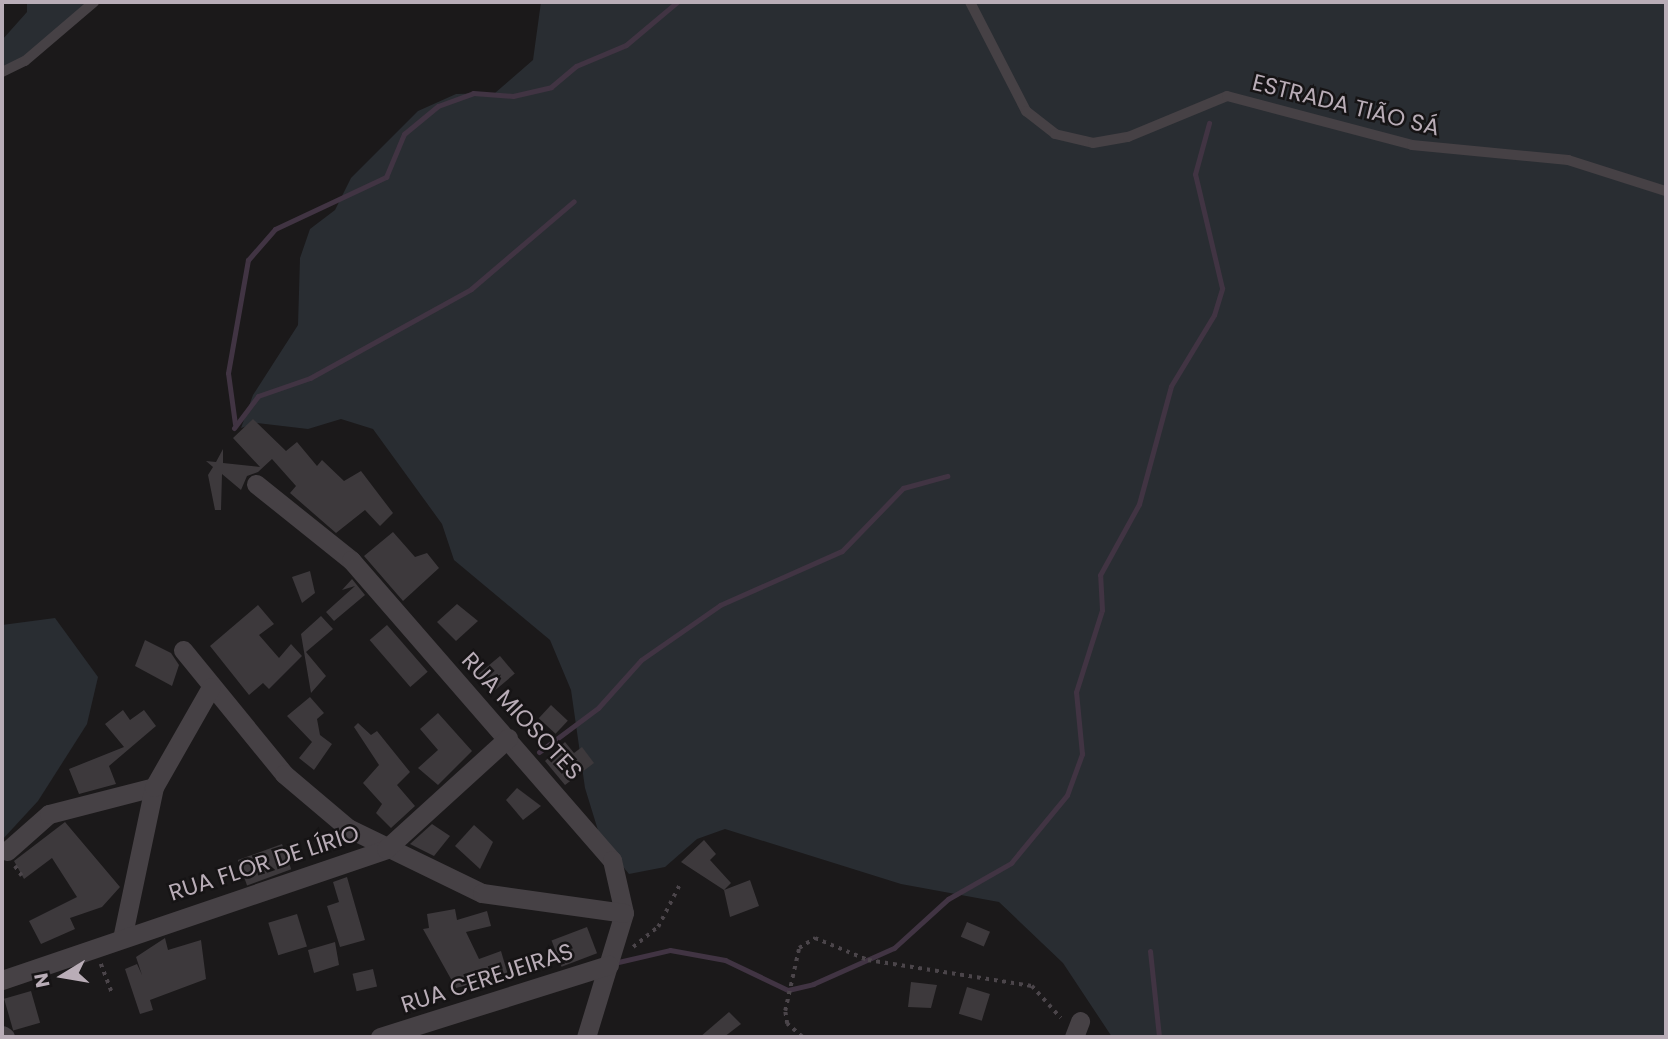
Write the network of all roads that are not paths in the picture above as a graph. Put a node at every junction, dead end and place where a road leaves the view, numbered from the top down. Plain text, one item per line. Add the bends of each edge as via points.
1 (94, 2) edge
2 (970, 2) edge
3 (2, 72) edge
4 (1666, 191) edge
5 (256, 484) dead end
6 (183, 650) dead end
7 (211, 687) junction
8 (508, 738) junction
9 (154, 787) junction
10 (386, 849) junction
11 (7, 851) dead end
12 (624, 913) junction
13 (123, 934) junction
14 (610, 960) junction
15 (2, 980) edge
16 (380, 1037) edge
17 (586, 1037) edge

1 - 3 lane via 24,61
2 - 4 lane, ESTRADA TIÃO SÁ via 1026,111 1055,134 1093,144 1128,137 1227,96 1412,145 1568,160
5 - 8 street, RUA MIOSOTES via 351,560
6 - 7 street
7 - 9 street
7 - 10 street via 284,774 348,828
8 - 10 street, RUA FLOR DE LÍRIO
8 - 12 street, RUA MIOSOTES via 612,859
9 - 11 street via 49,814
9 - 13 street
10 - 12 street via 482,893
10 - 13 street, RUA FLOR DE LÍRIO
12 - 14 street, RUA MIOSOTES
13 - 15 street, RUA FLOR DE LÍRIO
14 - 16 street, RUA CEREJEIRAS
14 - 17 street, RUA MIOSOTES

